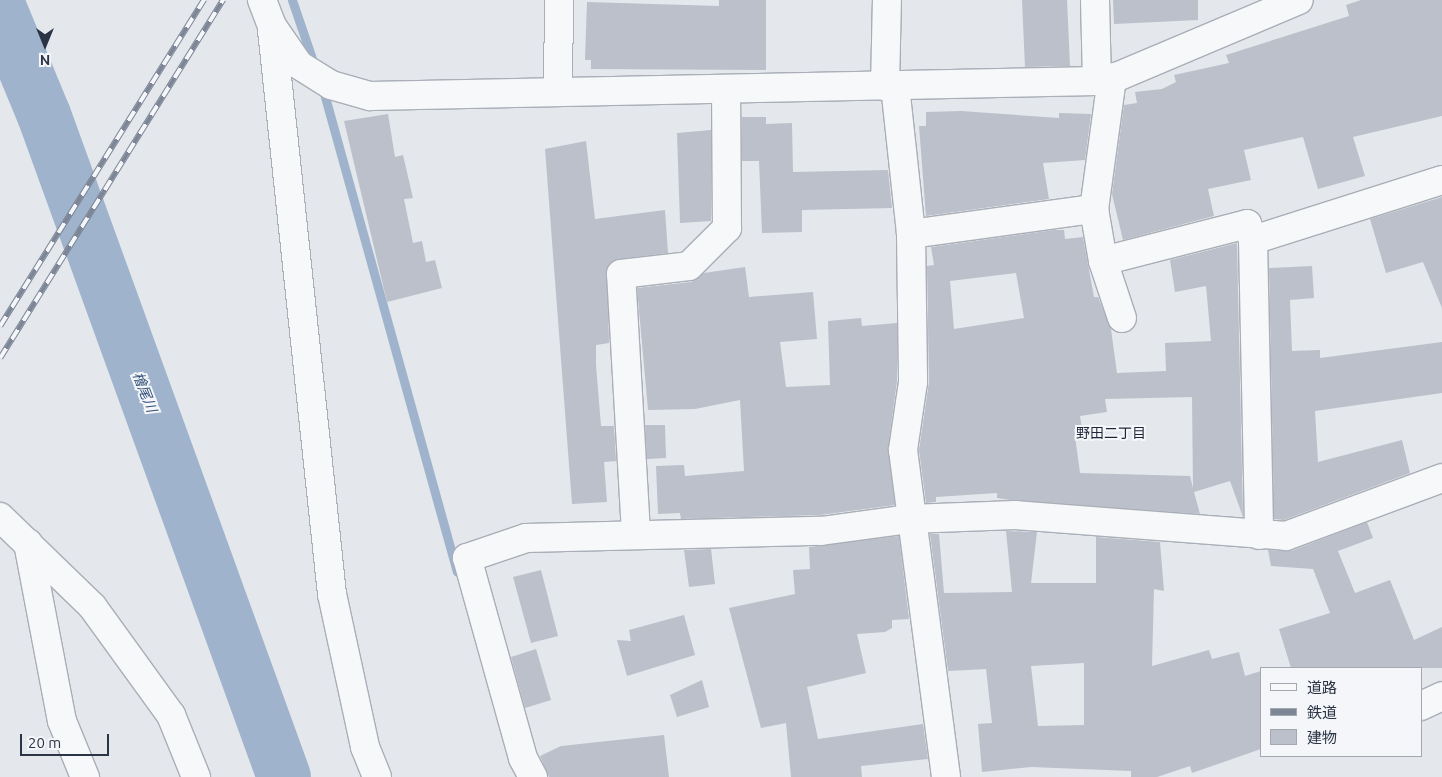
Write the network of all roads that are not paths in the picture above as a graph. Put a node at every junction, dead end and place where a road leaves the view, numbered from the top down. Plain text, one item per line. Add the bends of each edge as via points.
1 (262, 0) edge
2 (559, 0) edge
3 (887, 0) edge
4 (1095, 0) edge
5 (1299, 0) edge
6 (272, 26) junction
7 (1105, 79) junction
8 (890, 86) junction
9 (726, 89) junction
10 (558, 92) junction
11 (1442, 180) edge
12 (1094, 209) junction
13 (911, 234) junction
14 (1253, 240) junction
15 (1104, 261) junction
16 (1122, 318) dead end
17 (1442, 478) edge
18 (0, 517) edge
19 (910, 519) junction
20 (636, 533) junction
21 (1260, 535) junction
22 (28, 543) junction
23 (1442, 696) edge
24 (1422, 706) edge
25 (85, 777) edge
26 (196, 777) edge
27 (377, 777) edge
28 (533, 777) edge
29 (946, 777) edge

1 - 6 street
2 - 10 street
3 - 8 street
4 - 7 street
5 - 7 street
6 - 10 street via 299,65 331,85 370,96
6 - 27 street via 332,594 366,747
7 - 8 street
7 - 12 street
8 - 9 street
8 - 13 street
9 - 10 street
9 - 20 street via 727,228 689,266 620,274
11 - 14 street
12 - 13 street
12 - 15 street
13 - 19 street via 913,382 903,450
14 - 15 street via 1247,224
14 - 21 street
15 - 16 street
17 - 21 street via 1286,536
18 - 22 street
19 - 20 street via 821,531
19 - 21 street via 1014,515
19 - 29 street
20 - 28 street via 526,538 467,558 523,758
22 - 25 street via 62,721
22 - 26 street via 92,606 171,715
23 - 24 street

